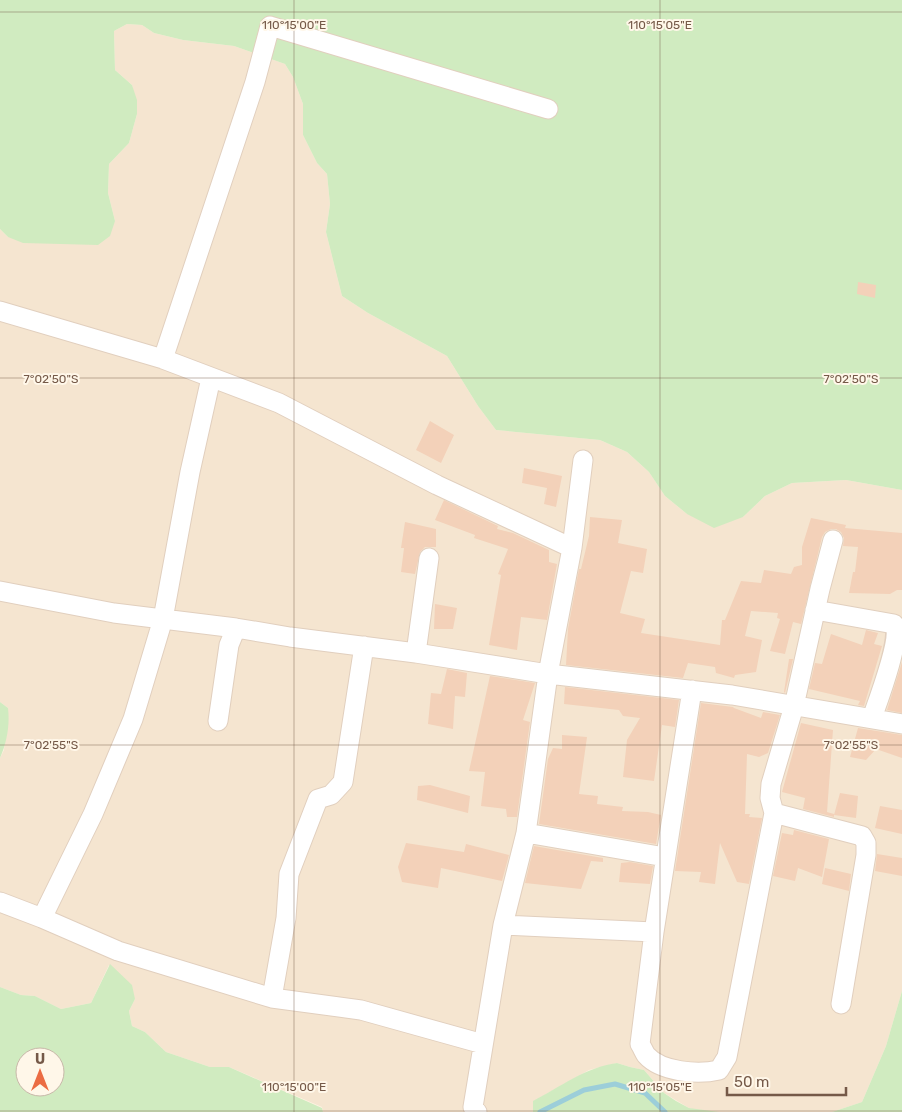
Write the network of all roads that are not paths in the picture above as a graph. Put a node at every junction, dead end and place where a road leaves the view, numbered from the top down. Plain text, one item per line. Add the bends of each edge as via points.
1 (548, 109) dead end
2 (0, 310) edge
3 (163, 359) junction
4 (211, 378) junction
5 (584, 460) dead end
6 (833, 540) dead end
7 (572, 548) junction
8 (430, 558) dead end
9 (0, 591) edge
10 (816, 610) junction
11 (163, 619) junction
12 (236, 628) junction
13 (364, 646) junction
14 (416, 653) junction
15 (548, 674) junction
16 (692, 690) junction
17 (794, 706) junction
18 (872, 718) junction
19 (218, 721) dead end
20 (902, 724) edge
21 (774, 813) junction
22 (526, 833) junction
23 (665, 857) junction
24 (0, 902) edge
25 (42, 918) junction
26 (503, 925) junction
27 (654, 932) junction
28 (272, 998) junction
29 (841, 1004) dead end
30 (483, 1044) junction
31 (477, 1112) edge

1 - 3 street via 270,26 255,82
2 - 3 street
3 - 4 street
4 - 7 street via 279,403 437,485
4 - 11 street
5 - 7 street
6 - 10 street
7 - 15 street
8 - 14 street
9 - 11 street
10 - 17 street
10 - 18 street via 894,624 896,627 892,660
11 - 12 street
11 - 25 street via 133,719 93,814
12 - 13 street
12 - 19 street via 229,645
13 - 14 street
13 - 28 street via 343,782 331,795 318,799 290,874
14 - 15 street
15 - 16 street
15 - 22 street
16 - 17 street
16 - 23 street
17 - 18 street
17 - 21 street via 771,784
18 - 20 street
21 - 27 street via 727,1057 719,1070 705,1074 666,1068 647,1056 640,1044
21 - 29 street via 862,836 866,843
22 - 23 street
22 - 26 street
23 - 27 street
24 - 25 street
25 - 28 street via 118,951
26 - 27 street
26 - 30 street
28 - 30 street via 362,1010
30 - 31 street via 473,1107

